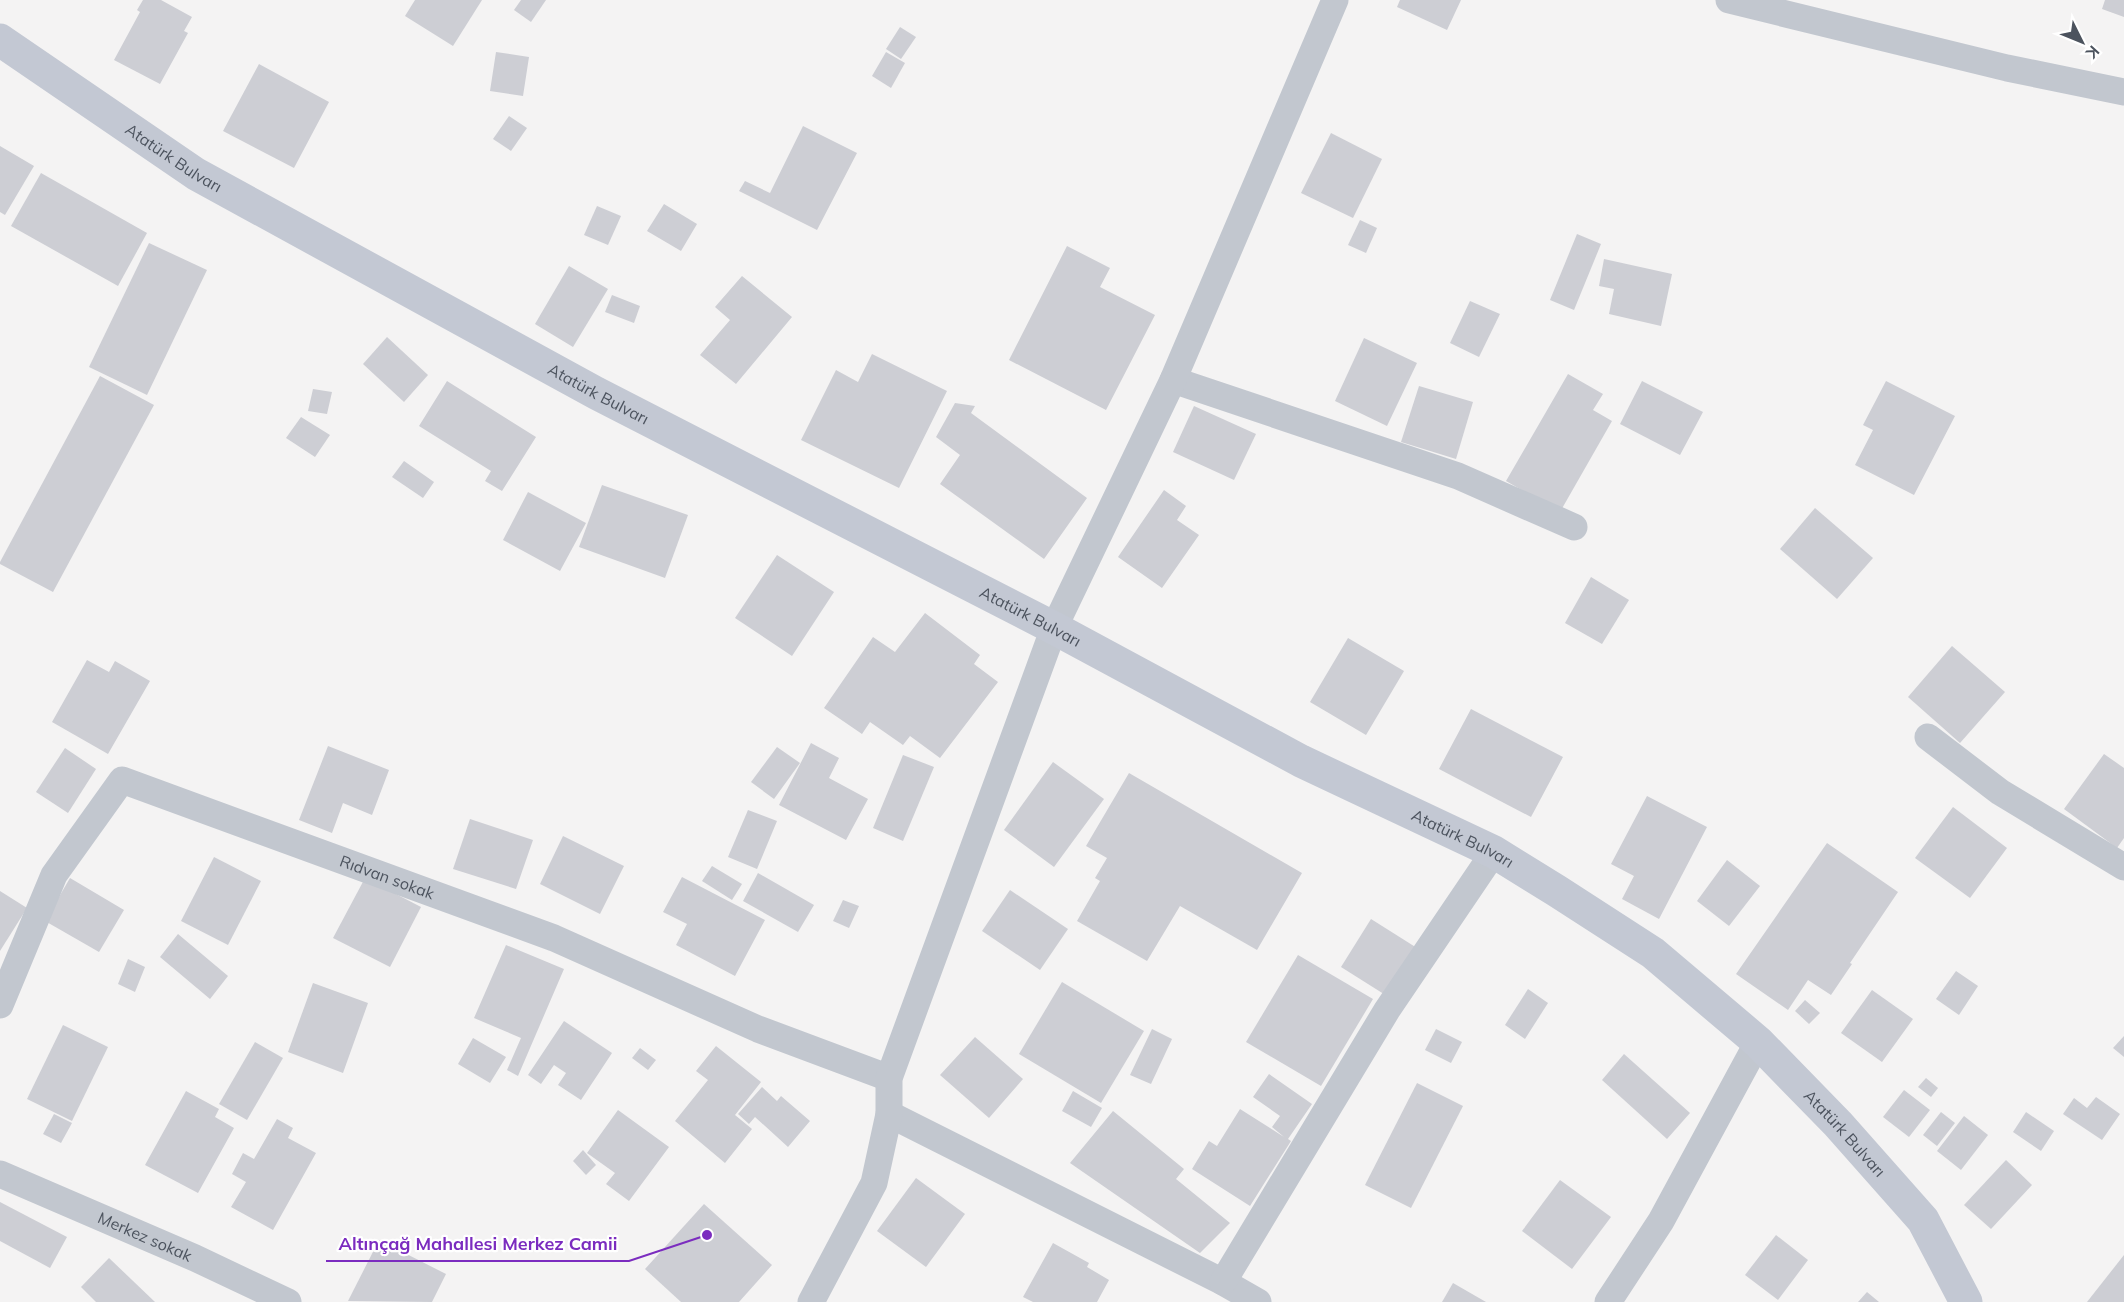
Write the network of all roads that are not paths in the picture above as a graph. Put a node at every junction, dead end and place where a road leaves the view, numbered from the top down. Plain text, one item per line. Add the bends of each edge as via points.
1 (1335, 0) edge
2 (1729, 0) edge
3 (0, 40) edge
4 (2124, 92) edge
5 (1173, 380) junction
6 (1574, 527) dead end
7 (1054, 628) junction
8 (1928, 736) dead end
9 (1494, 852) junction
10 (2124, 867) edge
11 (0, 1005) edge
12 (1758, 1042) junction
13 (889, 1078) junction
14 (889, 1114) junction
15 (0, 1174) edge
16 (1223, 1282) junction
17 (288, 1302) edge
18 (811, 1302) edge
19 (1258, 1302) edge
20 (1608, 1302) edge
21 (1966, 1302) edge

1 - 5 street
2 - 4 street via 2007,68
3 - 7 main road, Atatürk Bulvarı via 196,174 596,393
5 - 6 street via 1458,476
5 - 7 street
7 - 9 main road, Atatürk Bulvarı via 1301,761
7 - 13 street
8 - 10 street via 2000,792
9 - 12 main road, Atatürk Bulvarı via 1653,953
9 - 16 street via 1387,1010
11 - 13 street, Rıdvan sokak via 54,875 122,780 554,938 758,1029
12 - 20 street via 1661,1221
12 - 21 main road, Atatürk Bulvarı via 1923,1220
13 - 14 street
14 - 16 street
14 - 18 street via 874,1183
15 - 17 street, Merkez sokak
16 - 19 street

